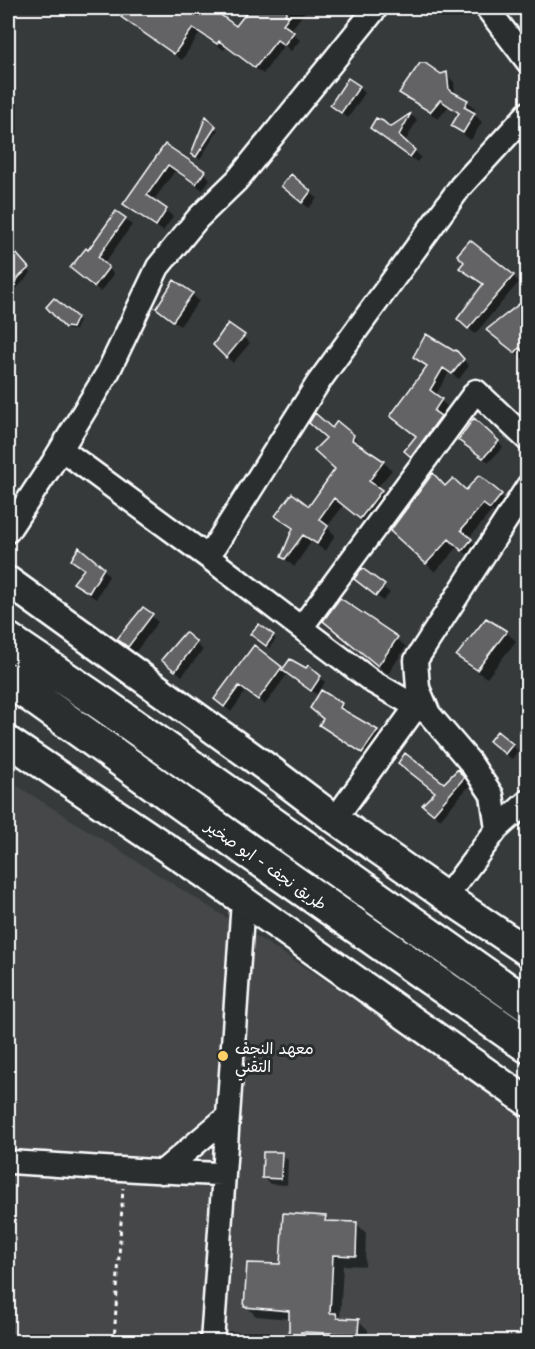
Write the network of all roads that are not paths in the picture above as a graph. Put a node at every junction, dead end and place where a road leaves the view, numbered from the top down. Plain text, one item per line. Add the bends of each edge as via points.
1 (376, 8) edge
2 (487, 8) edge
3 (528, 62) edge
4 (528, 113) edge
5 (528, 440) edge
6 (61, 449) junction
7 (528, 486) edge
8 (8, 531) edge
9 (208, 556) junction
10 (8, 581) edge
11 (301, 628) junction
12 (8, 640) edge
13 (8, 680) edge
14 (423, 710) junction
15 (8, 741) edge
16 (528, 801) edge
17 (335, 819) junction
18 (497, 829) junction
19 (446, 897) junction
20 (243, 901) junction
21 (528, 952) edge
22 (528, 1005) edge
23 (528, 1046) edge
24 (528, 1102) edge
25 (227, 1117) junction
26 (8, 1162) edge
27 (162, 1172) junction
28 (224, 1174) junction
29 (212, 1341) edge

1 - 6 street via 237,180 198,218 158,267 108,372
2 - 3 street
4 - 9 street via 461,186 318,383
5 - 11 street via 476,391
6 - 8 street
6 - 9 street
7 - 14 street via 416,660
9 - 11 street
10 - 17 main road
11 - 14 street via 373,682
12 - 22 highway
13 - 23 highway, طريق نجف - ابو صخير
14 - 17 street
14 - 18 street via 470,762 492,795
15 - 20 main road
16 - 18 street
17 - 19 main road
18 - 19 street
19 - 21 main road
20 - 24 main road
20 - 25 street
25 - 27 street
25 - 28 street
26 - 27 street
27 - 28 street
28 - 29 street

